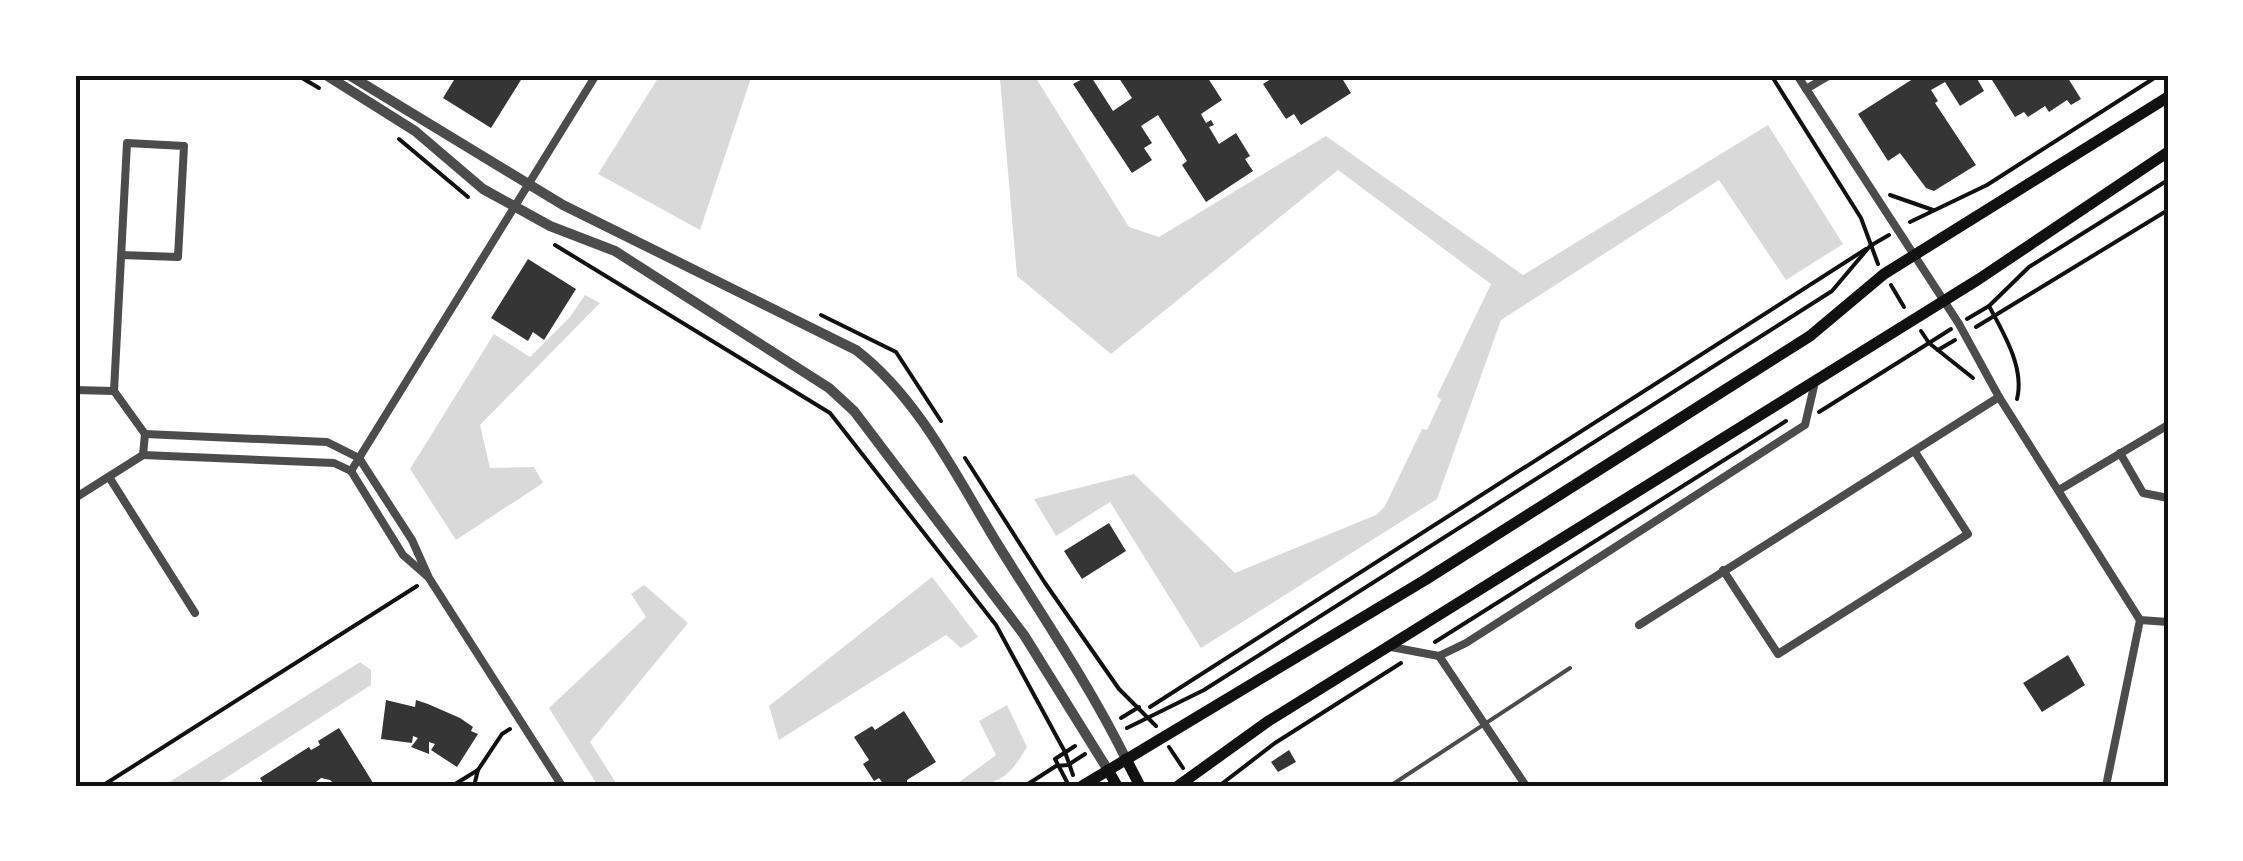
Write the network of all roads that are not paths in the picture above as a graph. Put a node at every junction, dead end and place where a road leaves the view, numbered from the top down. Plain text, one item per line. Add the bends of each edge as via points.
1 (326, 75) edge
2 (349, 75) edge
3 (596, 75) edge
4 (1797, 75) edge
5 (1830, 75) edge
6 (1806, 89) junction
7 (2168, 96) edge
8 (2168, 152) edge
9 (528, 184) junction
10 (514, 207) junction
11 (121, 255) junction
12 (1914, 256) junction
13 (1943, 301) junction
14 (1816, 378) junction
15 (75, 390) edge
16 (114, 392) junction
17 (1999, 397) junction
18 (2168, 425) edge
19 (145, 434) junction
20 (1916, 452) junction
21 (2120, 454) junction
22 (143, 455) junction
23 (359, 458) junction
24 (351, 472) junction
25 (108, 477) junction
26 (2059, 490) junction
27 (75, 498) edge
28 (2168, 498) edge
29 (1723, 570) junction
30 (429, 578) junction
31 (196, 613) dead end
32 (2140, 620) junction
33 (2168, 622) edge
34 (1639, 625) dead end
35 (1387, 647) junction
36 (1439, 656) junction
37 (1570, 668) dead end
38 (1485, 724) junction
39 (1126, 759) junction
40 (1108, 770) junction
41 (562, 786) edge
42 (1082, 786) edge
43 (1117, 786) edge
44 (1140, 786) edge
45 (1178, 786) edge
46 (1390, 786) edge
47 (1526, 786) edge
48 (2106, 786) edge

1 - 10 street via 415,131
2 - 9 street
3 - 9 street
4 - 6 street
5 - 6 street
6 - 12 street
7 - 12 main road
8 - 13 main road
9 - 10 street
9 - 39 street via 880,368 970,500
10 - 23 street
10 - 40 street via 615,251 829,388 854,411 1024,634
11 - 11 street via 178,258 184,146 127,143
11 - 16 street
12 - 13 street
12 - 39 main road via 1794,346
13 - 14 main road
13 - 17 street
14 - 35 main road
14 - 36 street via 1805,425
15 - 16 street
16 - 19 street
17 - 20 street
17 - 26 street
18 - 21 street
19 - 22 street
19 - 23 street via 327,442
20 - 29 street
20 - 29 street via 1968,534 1778,654
21 - 26 street
21 - 28 street via 2143,492
22 - 24 street via 334,464
22 - 25 street
23 - 24 street
23 - 30 street
24 - 30 street via 403,555
25 - 27 street
25 - 31 street
26 - 32 street
29 - 34 street
30 - 41 street
32 - 33 street
32 - 48 street
35 - 36 street
35 - 45 main road
36 - 38 street
37 - 38 lane
38 - 46 lane
38 - 47 street
39 - 40 main road
39 - 44 main road
40 - 42 main road
40 - 43 main road

